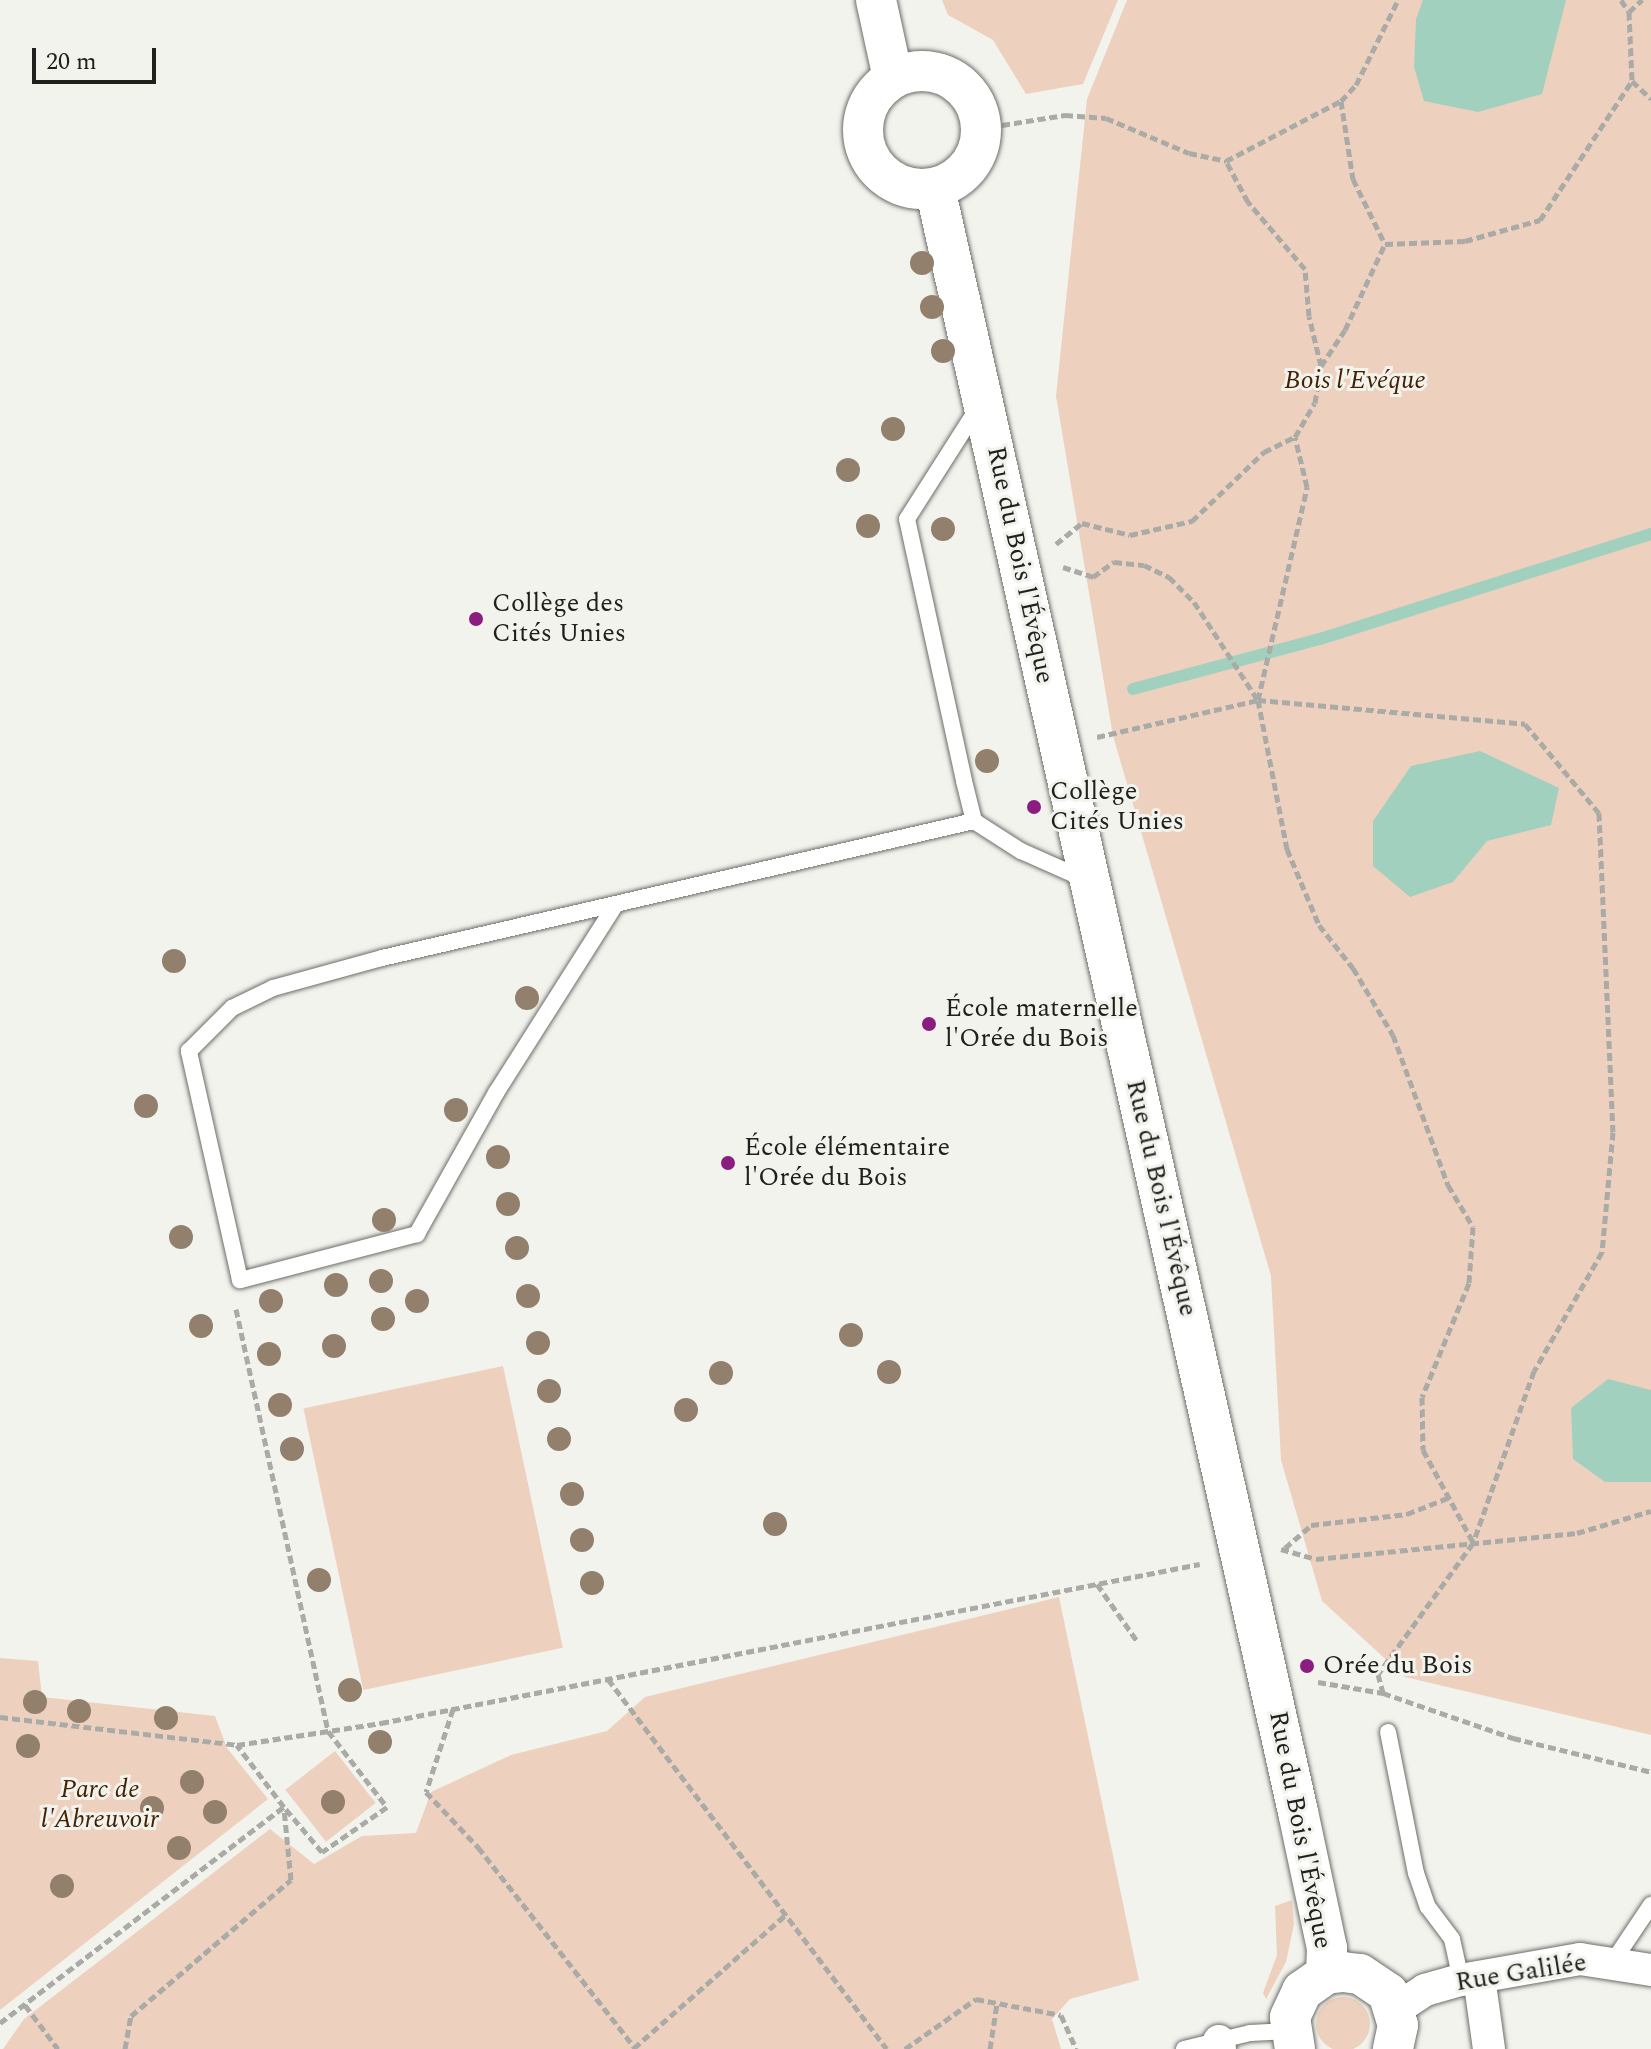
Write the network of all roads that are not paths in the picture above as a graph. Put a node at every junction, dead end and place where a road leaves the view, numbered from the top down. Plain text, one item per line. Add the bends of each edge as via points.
1 (876, 0) edge
2 (893, 78) junction
3 (935, 188) junction
4 (984, 398) junction
5 (974, 821) junction
6 (1091, 881) junction
7 (614, 907) junction
8 (1388, 1732) dead end
9 (1651, 1905) edge
10 (1612, 1963) junction
11 (1651, 1970) edge
12 (1326, 1974) junction
13 (1470, 1978) junction
14 (1396, 2009) junction
15 (1292, 2040) edge
16 (1219, 2045) edge
17 (1184, 2049) edge
18 (1393, 2049) edge
19 (1489, 2049) edge

1 - 2 street
2 - 3 street via 878,90 865,114 864,142 871,160 898,184
2 - 3 street via 932,71 952,78 977,109 981,129 969,167
3 - 4 street, Rue du Bois l'Évêque
4 - 5 lane via 907,519
4 - 6 street, Rue du Bois l'Évêque
5 - 6 lane via 1021,851
5 - 7 lane
6 - 12 street, Rue du Bois l'Évêque via 1298,1812 1327,1948
7 - 7 lane via 382,958 273,988 232,1008 189,1051 240,1280 417,1234 496,1093
8 - 13 lane via 1416,1873 1428,1907 1452,1939
9 - 10 lane
10 - 11 street, Rue Galilée
10 - 13 street, Rue Galilée via 1580,1959
12 - 14 street via 1368,1978 1388,1993
12 - 15 street via 1302,1991 1290,2017
13 - 14 street, Rue Galilée via 1425,1990
13 - 19 street
14 - 18 street
15 - 16 lane
16 - 17 lane

